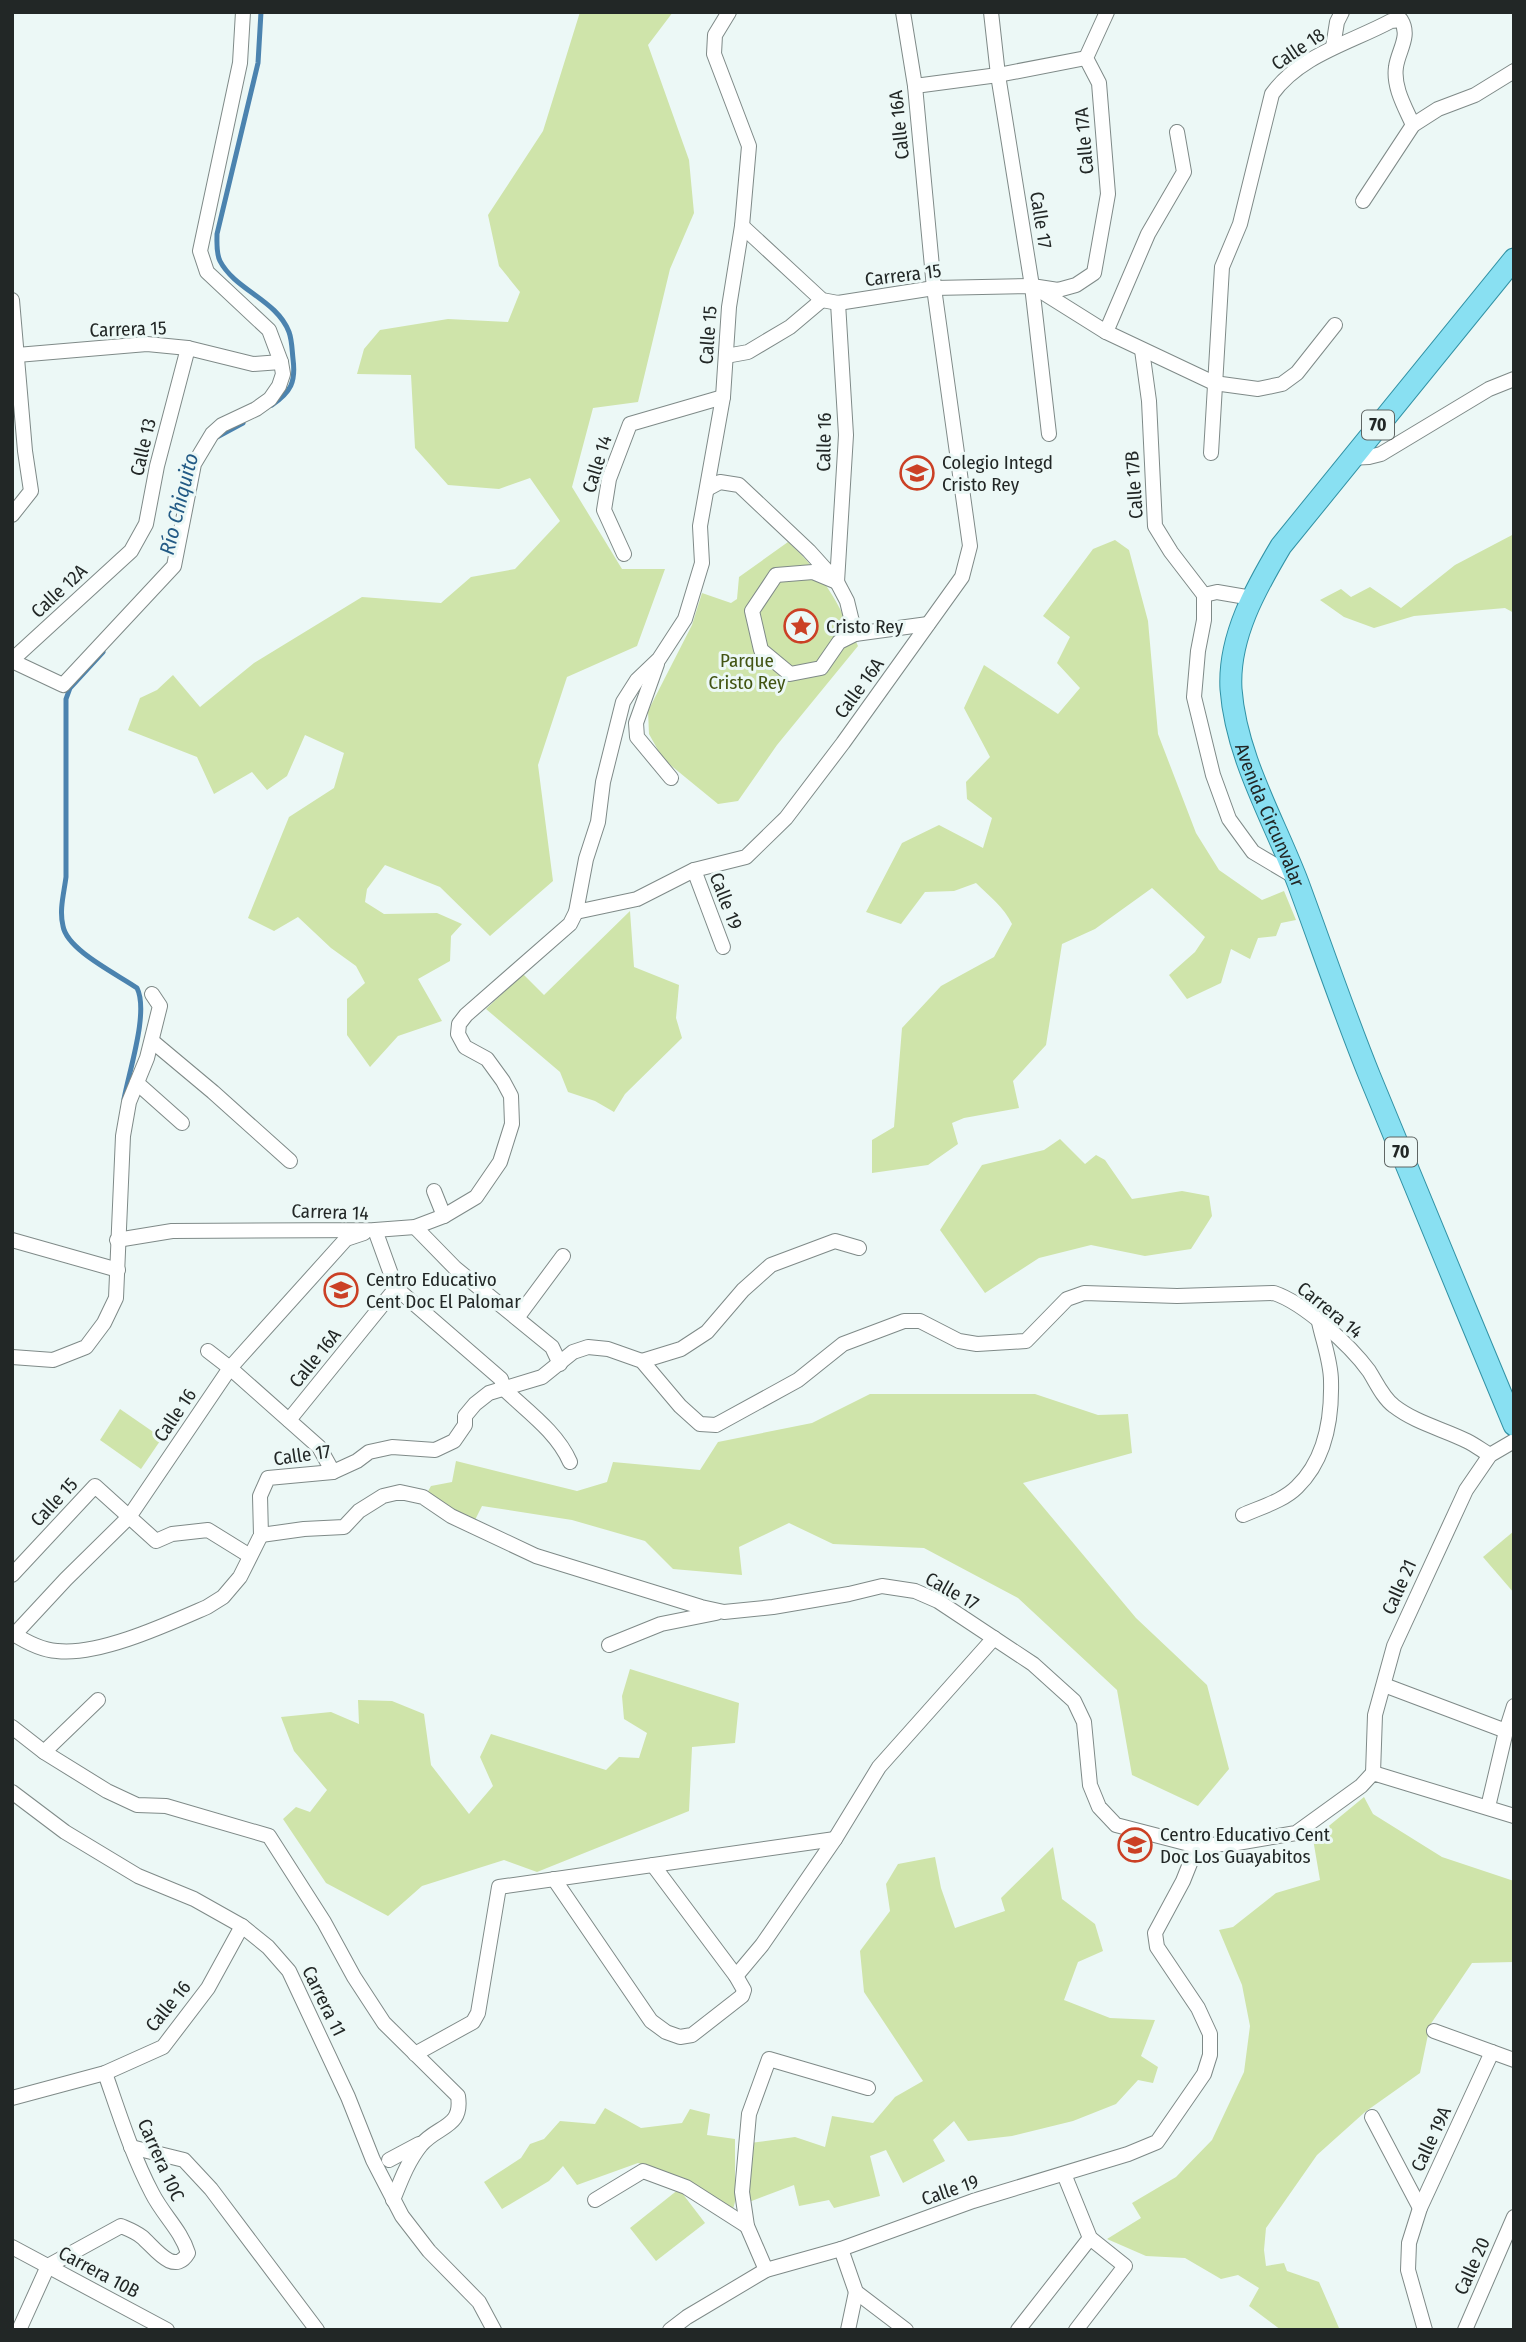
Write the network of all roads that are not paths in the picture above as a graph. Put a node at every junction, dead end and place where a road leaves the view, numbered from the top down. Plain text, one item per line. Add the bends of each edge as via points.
1 (243, 12) edge
2 (729, 12) edge
3 (902, 12) edge
4 (991, 12) edge
5 (1107, 12) edge
6 (1342, 12) edge
7 (1333, 47) junction
8 (1086, 58) junction
9 (1514, 71) edge
10 (998, 75) junction
11 (915, 86) junction
12 (1413, 125) junction
13 (1177, 132) dead end
14 (1363, 201) dead end
15 (743, 226) junction
16 (1514, 258) edge
17 (1094, 273) joint
18 (1032, 286) junction
19 (934, 288) junction
20 (12, 300) edge
21 (822, 300) junction
22 (838, 303) junction
23 (1335, 326) dead end
24 (1106, 332) junction
25 (188, 348) junction
26 (15, 350) edge
27 (1142, 350) junction
28 (726, 356) junction
29 (281, 362) junction
30 (1514, 379) edge
31 (1214, 383) junction
32 (723, 397) junction
33 (1049, 434) dead end
34 (1211, 453) dead end
35 (1350, 458) junction
36 (707, 489) junction
37 (12, 515) edge
38 (131, 551) joint
39 (624, 554) dead end
40 (837, 582) junction
41 (1204, 595) junction
42 (1252, 598) junction
43 (928, 625) junction
44 (855, 634) junction
45 (659, 659) junction
46 (12, 660) edge
47 (671, 778) dead end
48 (694, 870) junction
49 (1295, 877) junction
50 (576, 912) junction
51 (723, 947) dead end
52 (152, 994) dead end
53 (152, 1041) junction
54 (137, 1083) junction
55 (182, 1123) dead end
56 (290, 1161) dead end
57 (434, 1191) dead end
58 (444, 1216) junction
59 (415, 1227) junction
60 (375, 1230) junction
61 (12, 1240) edge
62 (117, 1240) junction
63 (859, 1248) dead end
64 (563, 1256) dead end
65 (118, 1270) junction
66 (397, 1288) junction
67 (517, 1318) junction
68 (1319, 1322) junction
69 (208, 1351) dead end
70 (12, 1357) edge
71 (642, 1361) junction
72 (560, 1364) junction
73 (230, 1368) junction
74 (504, 1389) junction
75 (289, 1420) junction
76 (1514, 1424) edge
77 (1514, 1441) edge
78 (1490, 1455) junction
79 (570, 1462) dead end
80 (332, 1472) junction
81 (1243, 1515) dead end
82 (129, 1517) junction
83 (261, 1535) junction
84 (250, 1556) junction
85 (12, 1575) edge
86 (724, 1612) junction
87 (13, 1634) edge
88 (994, 1638) junction
89 (609, 1645) dead end
90 (1384, 1685) junction
91 (98, 1700) dead end
92 (1514, 1706) edge
93 (12, 1727) edge
94 (1506, 1731) junction
95 (44, 1752) junction
96 (1373, 1773) junction
97 (12, 1792) edge
98 (1488, 1807) junction
99 (1514, 1816) edge
100 (835, 1839) junction
101 (1198, 1846) junction
102 (653, 1865) junction
103 (554, 1879) junction
104 (242, 1926) junction
105 (736, 1976) junction
106 (1434, 2031) dead end
107 (1492, 2052) junction
108 (415, 2054) junction
109 (1514, 2060) edge
110 (105, 2073) junction
111 (868, 2088) dead end
112 (12, 2098) edge
113 (1372, 2117) dead end
114 (423, 2142) junction
115 (131, 2147) junction
116 (389, 2160) dead end
117 (1064, 2174) junction
118 (393, 2200) junction
119 (595, 2200) dead end
120 (1420, 2208) junction
121 (1514, 2217) edge
122 (747, 2226) junction
123 (1090, 2238) junction
124 (12, 2247) edge
125 (841, 2249) junction
126 (48, 2266) junction
127 (766, 2270) junction
128 (856, 2292) junction
129 (19, 2330) edge
130 (167, 2330) edge
131 (317, 2330) edge
132 (494, 2330) edge
133 (670, 2330) edge
134 (848, 2330) edge
135 (906, 2330) edge
136 (1018, 2330) edge
137 (1076, 2330) edge
138 (1425, 2330) edge
139 (1465, 2330) edge

1 - 29 street via 240,64 200,251 207,272 269,330
2 - 15 street, Calle 15 via 715,35 715,54 749,146
3 - 11 street, Calle 16A
4 - 10 street, Calle 17
5 - 8 street
6 - 7 street
7 - 12 street, Calle 18 via 1401,20 1406,34 1395,68 1398,92
7 - 31 street, Calle 18 via 1283,78 1272,94 1240,224 1222,267
8 - 10 street
8 - 17 street, Calle 17A via 1099,83 1108,194
9 - 12 street
10 - 11 street
10 - 18 street, Calle 17
11 - 19 street, Calle 16A
12 - 14 street
13 - 24 street via 1184,172 1148,234
15 - 21 street
15 - 28 street, Calle 15
16 - 35 main road, Avenida Circunvalar / 70
17 - 18 street, Carrera 15 via 1058,290
18 - 19 street, Carrera 15
18 - 24 street
18 - 33 street, Calle 17
19 - 22 street, Carrera 15
19 - 43 street, Calle 16A via 970,546 962,577
20 - 26 street
21 - 22 street, Carrera 15
21 - 28 street via 790,327 748,352
22 - 40 street, Calle 16 via 846,435
23 - 31 street via 1297,373 1282,384 1258,389
24 - 27 street
25 - 26 street, Carrera 15 via 147,344
25 - 29 street, Carrera 15 via 253,364
25 - 38 street, Calle 13 via 146,524
26 - 37 street via 31,491
27 - 31 street
27 - 41 street, Calle 17B via 1155,526
28 - 32 street, Calle 15
29 - 46 street via 283,374 270,399 222,425 194,464 174,566 63,685
30 - 35 street via 1489,389 1381,454
31 - 34 street, Calle 18
32 - 36 street, Calle 15
32 - 39 street, Calle 14 via 630,424 609,479 604,510
35 - 42 main road, Avenida Circunvalar / 70 via 1281,546
36 - 40 street via 720,482 739,485
36 - 45 street, Calle 15 via 700,526 702,563 685,619
38 - 46 street, Calle 12A
40 - 44 street
40 - 44 street via 813,572 776,575 752,611 761,650 790,674 821,668 839,642
41 - 42 street via 1217,592
41 - 49 street via 1194,697 1213,775 1229,819 1253,852
42 - 49 main road, Avenida Circunvalar / 70 via 1233,658 1234,711 1258,788
43 - 44 street
43 - 48 street, Calle 16A via 786,818 746,857
45 - 47 street via 636,723 637,737
45 - 50 street via 623,702
48 - 50 street, Calle 16A via 637,899
48 - 51 street, Calle 19
49 - 76 main road, Avenida Circunvalar / 70 via 1369,1075
50 - 58 street via 570,924 459,1024 458,1034 465,1046 486,1059 511,1096 512,1124 500,1162 476,1197
52 - 53 street via 160,1006
53 - 54 street
53 - 56 street
54 - 55 street
54 - 62 street via 122,1136
57 - 58 street
58 - 59 street
59 - 60 street
59 - 67 street
60 - 62 street, Carrera 14 via 172,1231
60 - 66 street, Carrera 14
60 - 73 street, Calle 16 via 346,1239
61 - 65 street
62 - 65 street
63 - 71 street via 835,1241 771,1265 707,1332 681,1349
64 - 67 street
65 - 70 street via 116,1298 86,1347 53,1360
66 - 74 street, Carrera 14 via 500,1379
66 - 75 street, Calle 16A
67 - 72 street via 552,1347
68 - 71 street, Carrera 14 via 1274,1293 1084,1293 1067,1299 1026,1341 958,1341 920,1321 904,1321 843,1344 798,1380 716,1425 700,1424
68 - 78 street, Carrera 14 via 1347,1346 1392,1405
68 - 81 street via 1331,1379 1328,1428 1318,1459 1298,1487
69 - 73 street
71 - 72 street, Calle 17 via 588,1347 573,1352
72 - 74 street, Calle 17 via 542,1377
73 - 75 street
73 - 82 street, Calle 16
74 - 79 street, Carrera 14 via 555,1437
74 - 80 street, Calle 17 via 475,1404 454,1441 435,1450 392,1447 369,1452
75 - 80 street via 319,1447
77 - 78 street, Calle 21
78 - 90 street, Calle 21 via 1466,1490 1436,1553 1394,1646
80 - 83 street, Calle 17 via 268,1478 260,1496
82 - 84 street via 156,1541 172,1534 208,1530
82 - 85 street, Calle 15 via 95,1486
82 - 87 street, Calle 16
83 - 84 street, Calle 17
83 - 86 street, Calle 17 via 344,1527 383,1496 400,1492 423,1497 451,1516 536,1556
84 - 87 street, Calle 17 via 223,1597 96,1648 58,1651
86 - 88 street, Calle 17 via 808,1602 882,1586 915,1591 938,1601
86 - 89 street via 661,1623
88 - 100 street via 879,1767
88 - 101 street, Calle 17 via 1033,1664 1074,1701 1084,1722 1090,1785 1098,1807 1116,1825
90 - 94 street
90 - 96 street, Calle 21 via 1375,1715
91 - 95 street
92 - 94 street
93 - 95 street
94 - 98 street
95 - 108 street via 137,1805 166,1805 269,1836 384,2023
96 - 98 street
96 - 101 street, Calle 17 via 1296,1833
97 - 104 street, Carrera 11 via 65,1832 138,1876 194,1899
98 - 99 street
100 - 102 street
100 - 105 street
101 - 117 street, Calle 19 via 1155,1933 1157,1947 1210,2034 1204,2074 1157,2142
102 - 103 street
102 - 105 street
103 - 105 street via 651,2021 666,2032 692,2035 742,1996 744,1990
103 - 108 street via 499,1887 478,2013 473,2022
104 - 110 street, Calle 16 via 208,1987 163,2047
104 - 118 street, Carrera 11 via 289,1971
106 - 107 street
107 - 109 street
107 - 120 street, Calle 19A
108 - 114 street via 458,2096 460,2108 455,2120
110 - 112 street, Calle 16
110 - 115 street, Carrera 10C
111 - 122 street via 769,2059 749,2114 742,2192
113 - 120 street
114 - 116 street
114 - 118 street via 410,2159
115 - 126 street, Carrera 10C via 163,2215 182,2236 188,2253 184,2259 164,2259 141,2236 121,2226
115 - 131 street via 184,2160
117 - 123 street
117 - 125 street, Calle 19
118 - 132 street, Carrera 11 via 429,2251 479,2302
119 - 122 street via 643,2171 686,2187
120 - 138 street, Calle 19A via 1409,2243 1408,2270
121 - 139 street, Calle 20
122 - 127 street
123 - 136 street
123 - 137 street via 1125,2266
124 - 126 street, Carrera 10B
125 - 127 street, Calle 19
125 - 128 street
126 - 129 street
126 - 130 street, Carrera 10B
127 - 133 street, Calle 19
128 - 134 street
128 - 135 street

